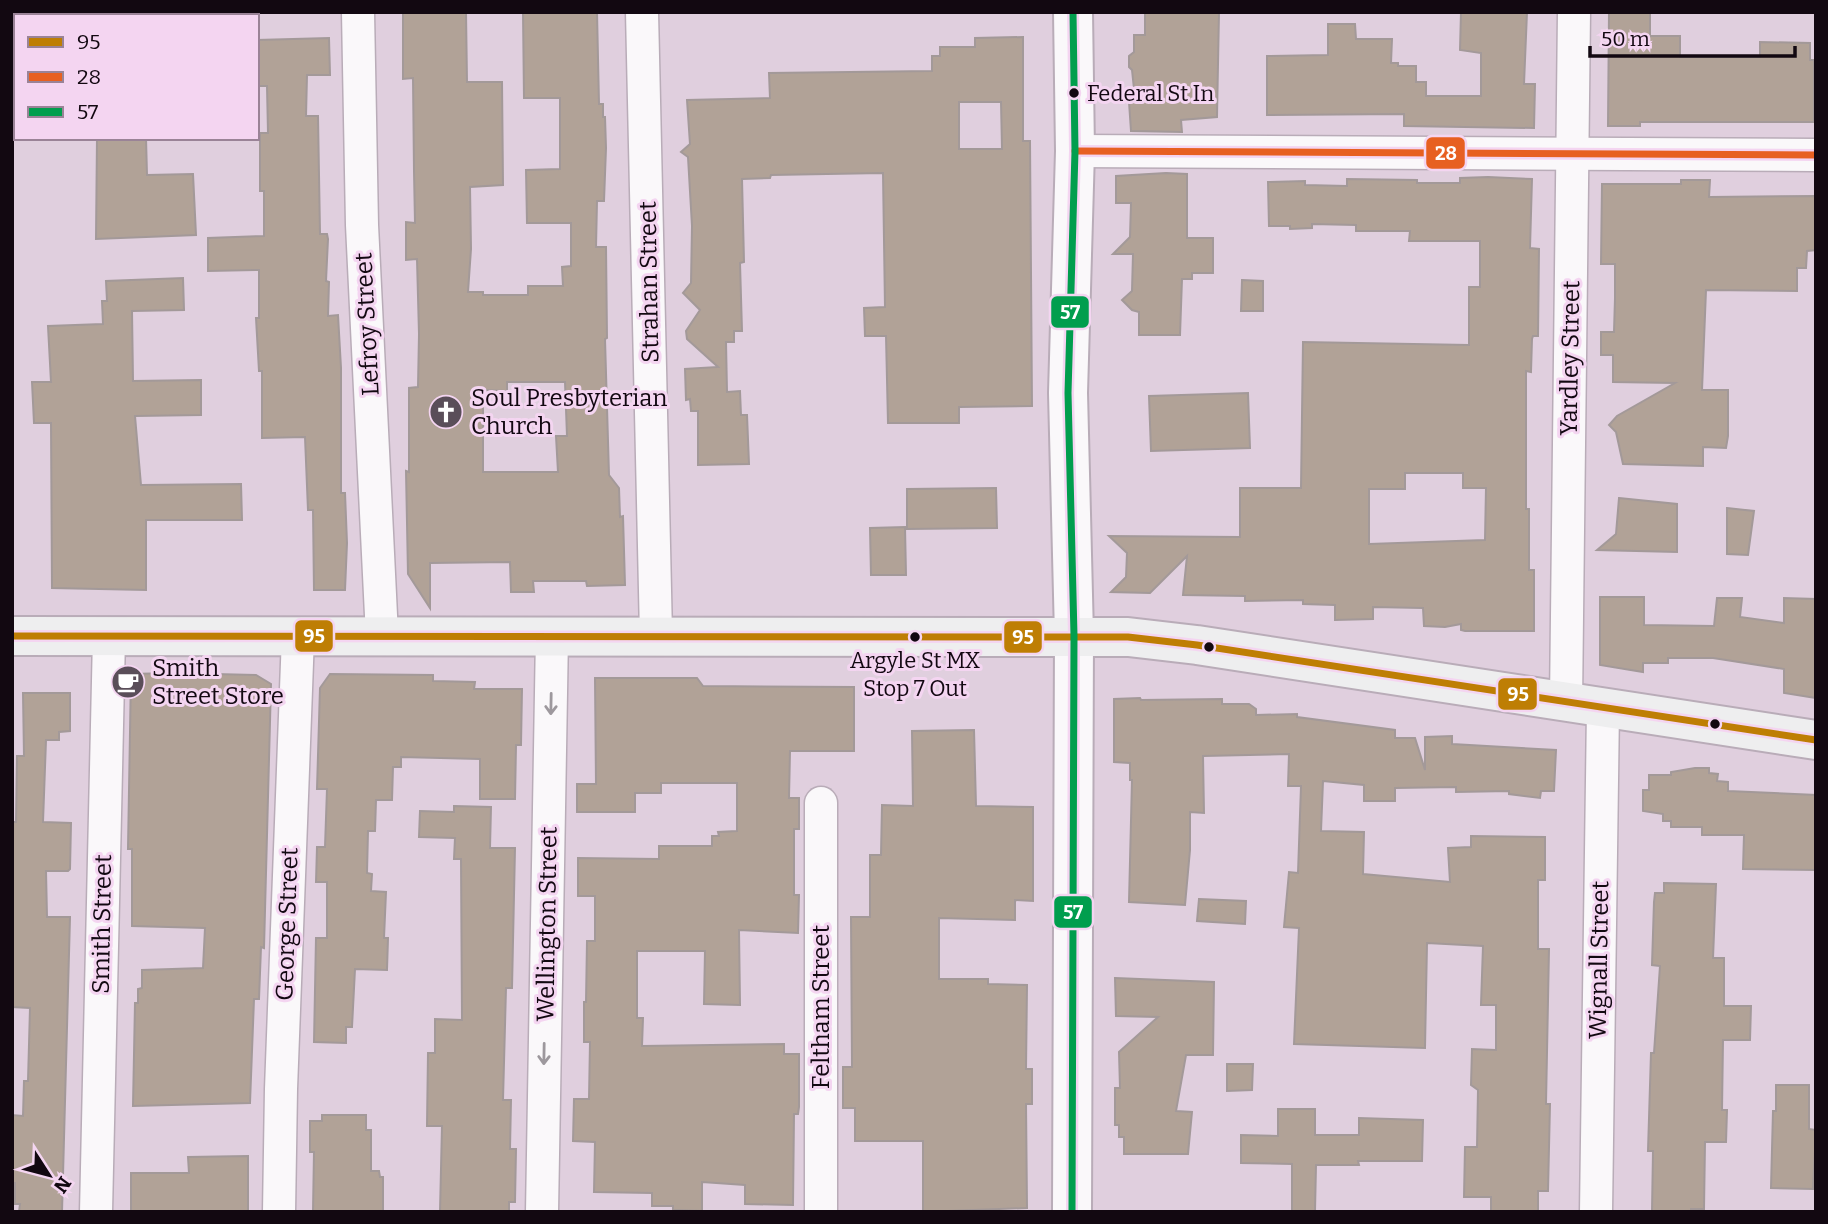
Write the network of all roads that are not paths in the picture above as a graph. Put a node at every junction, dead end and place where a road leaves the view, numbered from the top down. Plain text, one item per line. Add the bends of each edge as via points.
1 (358, 12) edge
2 (642, 12) edge
3 (1073, 12) edge
4 (1574, 12) edge
5 (1075, 151) junction
6 (1572, 155) junction
7 (1816, 155) edge
8 (552, 635) junction
9 (656, 635) junction
10 (1074, 635) junction
11 (12, 636) edge
12 (298, 636) junction
13 (382, 636) junction
14 (108, 637) junction
15 (1566, 703) junction
16 (1603, 708) junction
17 (1816, 740) edge
18 (821, 803) dead end
19 (96, 1212) edge
20 (279, 1212) edge
21 (542, 1212) edge
22 (821, 1212) edge
23 (1072, 1212) edge
24 (1596, 1212) edge

1 - 13 street, Lefroy Street via 362,225
2 - 9 street, Strahan Street
3 - 5 street
4 - 6 street, Yardley Street
5 - 6 street
5 - 10 street via 1068,393
6 - 7 street
6 - 15 street, Yardley Street
8 - 9 main road
8 - 13 main road
8 -> 21 street, Wellington Street
9 - 10 main road
10 - 15 main road via 1197,645
10 - 23 street
11 - 14 main road
12 - 13 main road
12 - 14 main road
12 - 20 street, George Street
14 - 19 street, Smith Street
15 - 16 main road
16 - 17 main road
16 - 24 street, Wignall Street
18 - 22 street, Feltham Street

